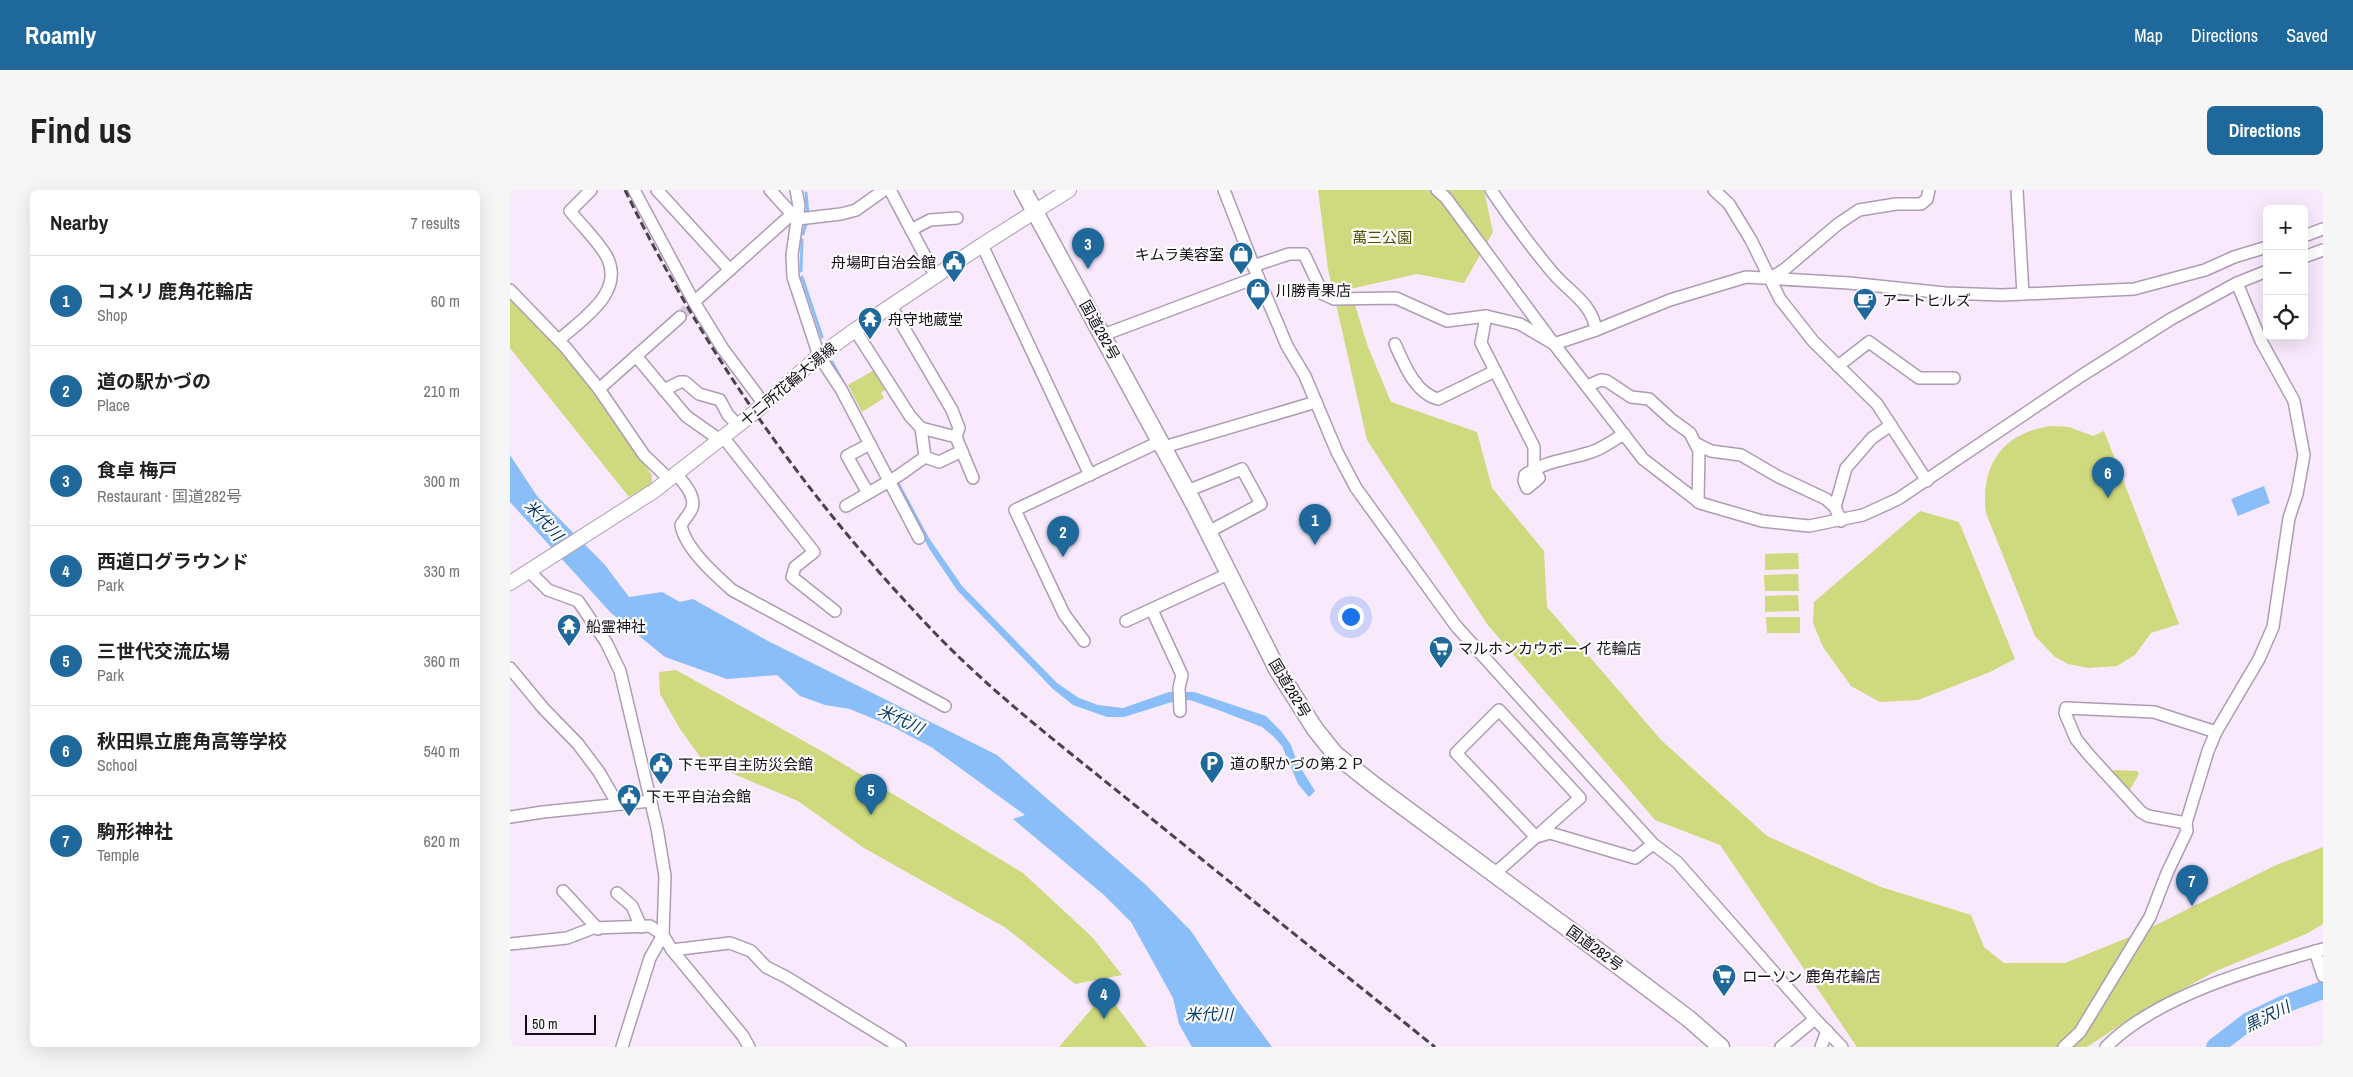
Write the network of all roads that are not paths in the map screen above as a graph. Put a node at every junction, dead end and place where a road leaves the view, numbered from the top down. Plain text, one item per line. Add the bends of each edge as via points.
1 (590, 190) edge
2 (634, 190) edge
3 (655, 190) edge
4 (770, 190) edge
5 (796, 190) edge
6 (884, 190) edge
7 (890, 190) edge
8 (1023, 190) edge
9 (1069, 190) edge
10 (1224, 190) edge
11 (1437, 190) edge
12 (1491, 190) edge
13 (1714, 190) edge
14 (1929, 190) edge
15 (2017, 190) edge
16 (640, 202) junction
17 (1034, 210) junction
18 (795, 217) junction
19 (957, 218) dead end
20 (2323, 229) edge
21 (911, 230) junction
22 (2308, 235) edge
23 (982, 245) junction
24 (2263, 248) edge
25 (2323, 250) edge
26 (2308, 256) edge
27 (1253, 266) junction
28 (730, 270) junction
29 (2263, 273) edge
30 (935, 275) junction
31 (1258, 277) junction
32 (1771, 278) junction
33 (2237, 283) junction
34 (510, 290) edge
35 (2023, 294) junction
36 (694, 302) junction
37 (891, 306) junction
38 (1486, 316) junction
39 (680, 317) tunnel mouth
40 (855, 330) junction
41 (1596, 330) junction
42 (1103, 335) junction
43 (559, 340) junction
44 (1395, 344) dead end
45 (1554, 344) junction
46 (636, 356) junction
47 (819, 356) junction
48 (1838, 366) junction
49 (1495, 371) junction
50 (1954, 378) dead end
51 (1587, 386) junction
52 (599, 389) junction
53 (664, 390) junction
54 (1316, 402) junction
55 (764, 404) junction
56 (738, 425) junction
57 (1890, 425) junction
58 (922, 428) junction
59 (1624, 434) junction
60 (956, 437) junction
61 (721, 438) junction
62 (870, 444) junction
63 (1162, 444) junction
64 (1697, 444) junction
65 (962, 451) junction
66 (925, 457) junction
67 (1090, 475) junction
68 (673, 476) junction
69 (893, 478) junction
70 (973, 478) dead end
71 (1927, 481) junction
72 (1187, 491) junction
73 (868, 493) junction
74 (1698, 502) junction
75 (846, 506) dead end
76 (1835, 508) junction
77 (1841, 521) junction
78 (1208, 532) junction
79 (919, 538) dead end
80 (530, 572) junction
81 (1228, 574) junction
82 (510, 584) edge
83 (1152, 610) junction
84 (835, 611) dead end
85 (1126, 621) dead end
86 (1084, 641) dead end
87 (510, 668) edge
88 (945, 706) dead end
89 (1180, 708) dead end
90 (2216, 732) junction
91 (651, 801) junction
92 (617, 803) junction
93 (510, 817) edge
94 (2186, 823) junction
95 (1536, 837) junction
96 (1652, 844) junction
97 (1494, 874) junction
98 (563, 891) dead end
99 (617, 893) dead end
100 (641, 927) junction
101 (598, 929) junction
102 (664, 935) junction
103 (510, 944) edge
104 (672, 950) junction
105 (2319, 950) edge
106 (2323, 976) edge
107 (1815, 1019) junction
108 (1827, 1031) junction
109 (622, 1047) edge
110 (748, 1047) edge
111 (900, 1047) edge
112 (1721, 1047) edge
113 (1781, 1047) edge
114 (1821, 1047) edge
115 (1842, 1047) edge
116 (2064, 1047) edge
117 (2106, 1047) edge

1 - 43 street via 570,211 606,256 612,272 610,287 603,299
2 - 16 street
3 - 16 street
3 - 28 street
4 - 18 street
5 - 18 street
6 - 18 street via 856,210
7 - 21 street
8 - 17 highway, 国道282号
9 - 17 main road, 十二所花輪大湯線
10 - 27 street
11 - 45 street
12 - 41 street via 1554,274 1579,297 1588,309
13 - 32 street via 1729,204
14 - 32 street via 1927,199 1921,204 1860,210
15 - 35 street
16 - 36 street
17 - 23 main road, 十二所花輪大湯線
17 - 42 highway, 国道282号
18 - 28 street
18 - 47 street via 793,277
19 - 21 street via 930,220
20 - 22 street
21 - 30 street
23 - 30 main road, 十二所花輪大湯線
23 - 67 street
24 - 35 street via 2204,270 2134,290
25 - 26 street
27 - 31 street
27 - 38 street via 1289,254 1304,254 1323,294 1334,299 1396,298 1447,321
28 - 36 street
29 - 33 street
30 - 37 main road, 十二所花輪大湯線
31 - 42 street
31 - 54 street via 1287,346
32 - 35 street via 1849,282 1945,293
32 - 41 street via 1746,277 1705,289
32 - 48 street via 1780,299 1813,341
33 - 71 street via 2171,319 2081,376
33 - 90 street via 2261,341 2294,402 2304,455 2298,494 2289,518 2273,626 2259,659
34 - 43 street
36 - 55 street via 723,349
37 - 40 main road, 十二所花輪大湯線
37 - 60 street via 952,410 959,428
38 - 45 street via 1520,324
38 - 49 street via 1481,342
39 - 46 street
40 - 47 main road, 十二所花輪大湯線
40 - 58 street via 910,416
41 - 45 street
42 - 63 highway, 国道282号
43 - 52 street
44 - 49 street via 1408,372 1428,396 1438,399
45 - 51 street
46 - 52 street
46 - 53 street
47 - 55 main road, 十二所花輪大湯線
47 - 62 street
48 - 50 street via 1869,342 1919,378
48 - 57 street via 1877,404
49 - 59 street via 1534,447 1534,469 1554,460 1591,453
51 - 59 street
51 - 64 street via 1607,381 1631,397 1649,399 1690,433
52 - 68 street via 644,455
53 - 56 street via 685,382 699,394 720,400
53 - 61 street via 686,416
54 - 63 street
54 - 96 street via 1356,488 1456,626
55 - 56 main road, 十二所花輪大湯線
56 - 61 main road, 十二所花輪大湯線
57 - 71 street
57 - 76 street via 1872,438 1846,468
58 - 60 street
58 - 66 street
59 - 74 street via 1643,459
60 - 65 street
61 - 68 main road, 十二所花輪大湯線
61 - 84 street via 814,552 795,567 792,577
62 - 69 street
62 - 73 street via 847,456
63 - 67 street
63 - 72 highway, 国道282号
64 - 74 street
64 - 76 street via 1711,451 1741,455 1826,499
65 - 66 street via 939,462
65 - 70 street
66 - 69 street
67 - 86 street via 1014,510 1064,614
68 - 80 main road, 十二所花輪大湯線
68 - 88 street via 688,489 694,502 681,525 683,534 711,572 732,590
69 - 73 street
69 - 79 street
71 - 77 street via 1898,499
72 - 78 highway, 国道282号
72 - 78 street via 1242,469 1261,504
73 - 75 street
74 - 77 street via 1762,522 1809,526
76 - 77 street
78 - 81 highway, 国道282号
80 - 82 main road, 十二所花輪大湯線
80 - 91 street via 548,590 578,601 606,642 620,671
81 - 83 street
81 - 97 highway, 国道282号 via 1277,669 1335,754
83 - 85 street
83 - 89 street via 1182,675
87 - 92 street via 578,744
90 - 94 street
90 - 94 street via 2154,712 2066,708 2065,714 2076,739 2141,812
91 - 92 street
91 - 102 street via 665,876
92 - 93 street
94 - 116 street via 2187,831 2150,917 2080,1032
95 - 95 street via 1580,798 1499,710 1456,753
95 - 96 street via 1550,833 1634,858
95 - 97 street
96 - 107 street via 1677,862
97 - 112 highway, 国道282号 via 1682,1013
98 - 101 street
99 - 100 street via 632,906
100 - 101 street
100 - 102 street via 650,926
101 - 103 street via 592,928 567,938
102 - 104 street
102 - 109 street via 650,958
104 - 110 street via 743,1036
104 - 111 street via 730,942 751,951 766,967
105 - 106 street
105 - 117 street via 2224,981 2168,1005 2134,1024
107 - 108 street
107 - 113 street
108 - 114 street
108 - 115 street

